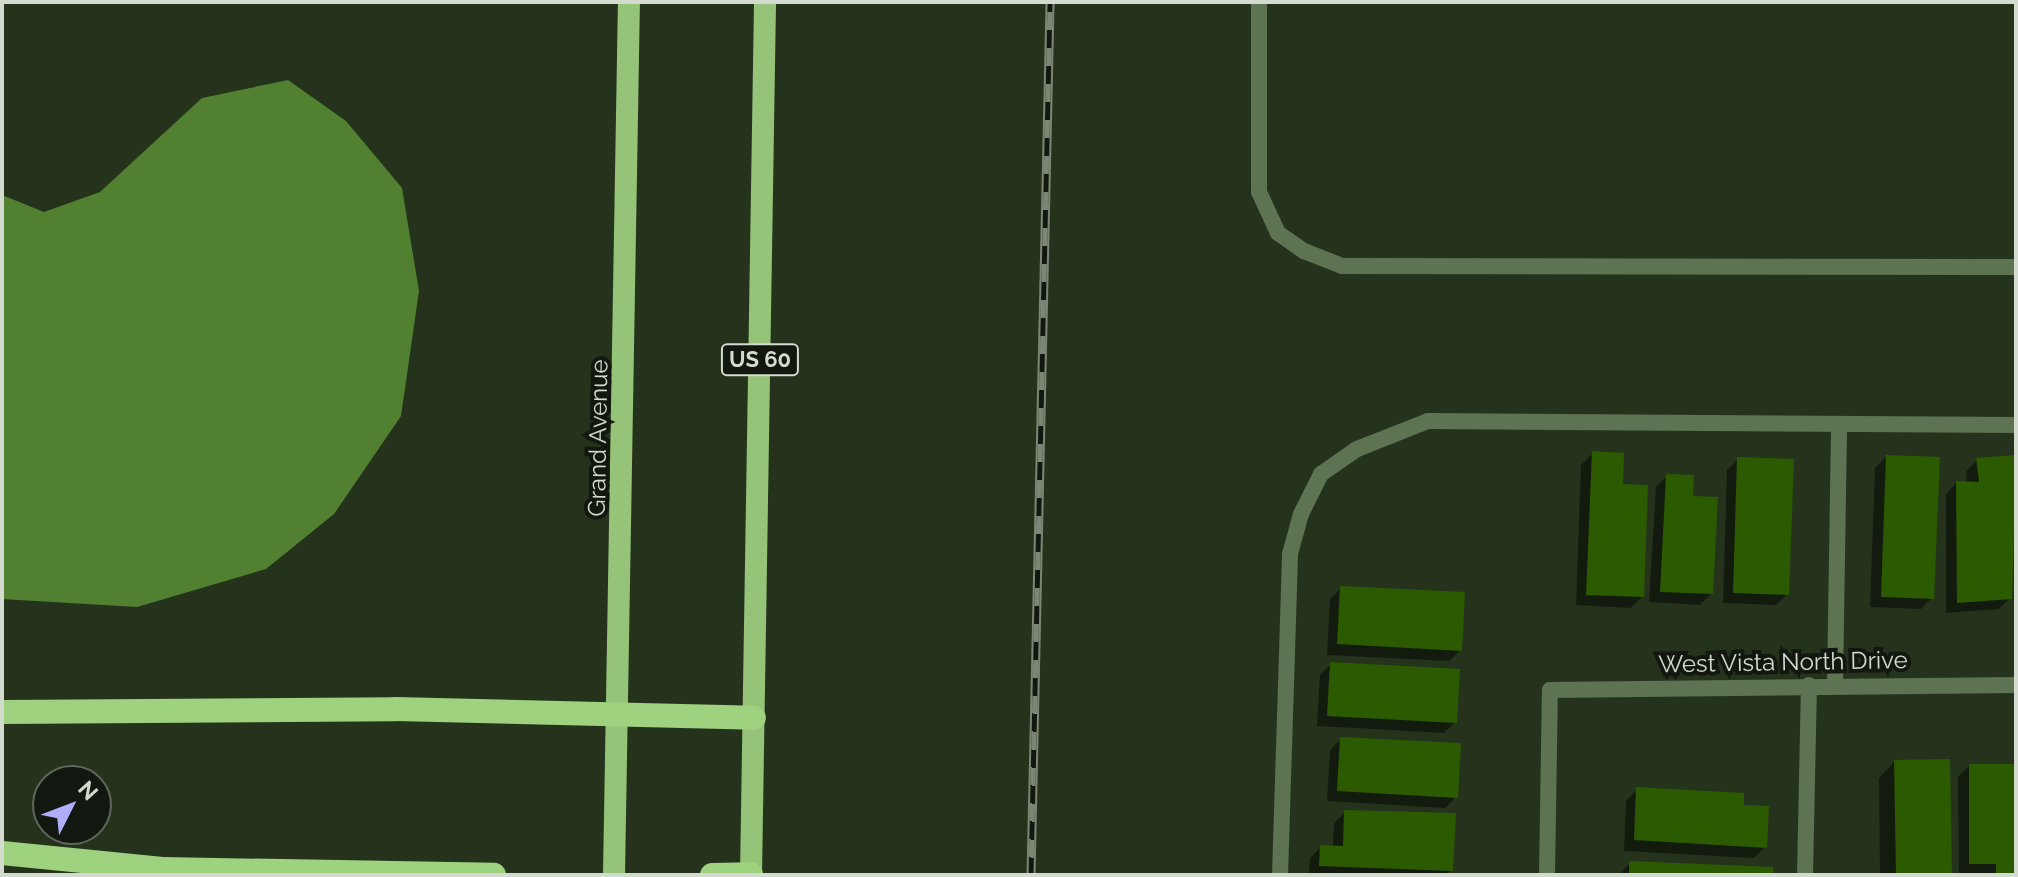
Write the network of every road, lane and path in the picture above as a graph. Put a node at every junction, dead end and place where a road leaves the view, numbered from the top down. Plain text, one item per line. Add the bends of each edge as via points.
1 (629, 2) edge
2 (765, 2) edge
3 (1259, 2) edge
4 (2016, 267) edge
5 (1839, 424) junction
6 (2016, 425) edge
7 (1835, 684) junction
8 (1809, 685) junction
9 (2016, 685) edge
10 (2, 712) edge
11 (616, 716) junction
12 (754, 718) junction
13 (2, 853) edge
14 (751, 874) edge
15 (494, 875) edge
16 (614, 875) edge
17 (712, 875) edge
18 (1280, 875) edge
19 (1547, 875) edge
20 (1805, 875) edge

1 - 11 highway, Grand Avenue via 625,447
2 - 12 highway, US 60
3 - 4 street via 1259,192 1278,233 1304,251 1342,266
5 - 6 street
5 - 7 street
5 - 18 street via 1428,421 1357,449 1321,474 1301,514 1290,554
7 - 8 street, West Vista North Drive
7 - 9 street, West Vista North Drive
8 - 19 street, West Vista North Drive via 1550,690
8 - 20 street
10 - 11 highway via 395,709
11 - 12 highway
11 - 16 highway, Grand Avenue
12 - 14 highway, US 60
13 - 15 highway via 162,869
14 - 17 highway

